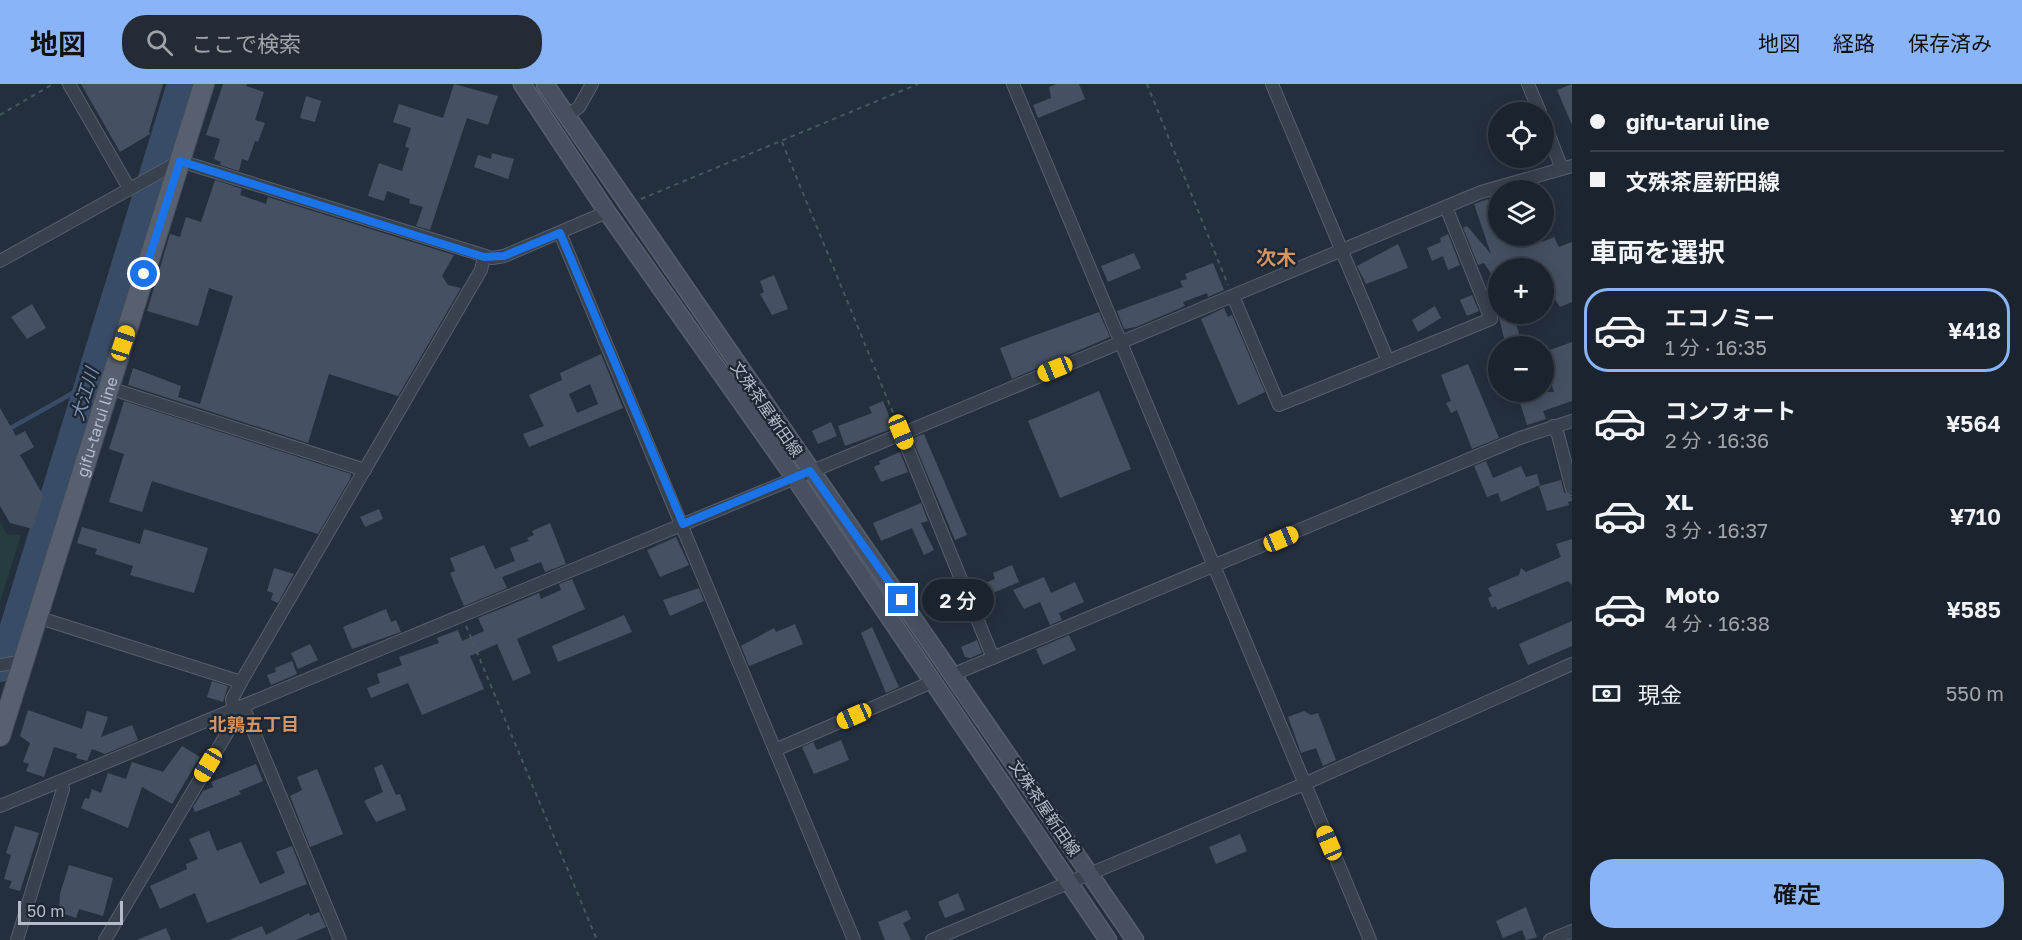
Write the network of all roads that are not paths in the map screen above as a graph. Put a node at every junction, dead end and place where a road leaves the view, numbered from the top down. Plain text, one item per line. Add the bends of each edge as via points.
1 (69, 84) edge
2 (204, 84) edge
3 (522, 84) edge
4 (545, 84) edge
5 (592, 84) edge
6 (1013, 84) edge
7 (1272, 84) edge
8 (1528, 84) edge
9 (1536, 102) edge
10 (567, 116) junction
11 (1554, 142) edge
12 (172, 165) junction
13 (1567, 167) edge
14 (129, 188) junction
15 (1446, 207) junction
16 (607, 212) junction
17 (560, 233) junction
18 (1342, 250) junction
19 (493, 257) junction
20 (0, 261) edge
21 (1233, 296) junction
22 (1121, 342) junction
23 (1388, 361) junction
24 (109, 388) junction
25 (1572, 421) edge
26 (1553, 426) junction
27 (901, 432) junction
28 (364, 470) junction
29 (810, 471) junction
30 (794, 477) junction
31 (1572, 489) edge
32 (683, 524) junction
33 (1215, 567) junction
34 (37, 617) junction
35 (993, 658) junction
36 (18, 664) junction
37 (1572, 664) edge
38 (0, 665) edge
39 (954, 674) junction
40 (240, 682) junction
41 (932, 682) junction
42 (238, 708) junction
43 (0, 736) edge
44 (775, 750) junction
45 (61, 781) junction
46 (1304, 784) junction
47 (0, 806) edge
48 (1088, 873) junction
49 (1068, 883) junction
50 (1572, 931) edge
51 (17, 940) edge
52 (105, 940) edge
53 (340, 940) edge
54 (854, 940) edge
55 (932, 940) edge
56 (1108, 940) edge
57 (1136, 940) edge
58 (1370, 940) edge
59 (1550, 940) edge

1 - 14 street
2 - 12 main road, gifu-tarui line
3 - 16 main road, 文殊茶屋新田線
4 - 10 main road, 文殊茶屋新田線
5 - 10 street via 579,107
6 - 22 street
7 - 18 street
8 - 9 street
10 - 29 main road, 文殊茶屋新田線
11 - 13 street
12 - 14 street
12 - 19 street
12 - 24 main road, gifu-tarui line
13 - 15 street via 1481,192
14 - 20 street
15 - 18 street
15 - 23 street via 1491,319
16 - 17 street
16 - 30 main road, 文殊茶屋新田線
17 - 19 street
17 - 32 street
18 - 21 street
18 - 23 street
19 - 28 street via 481,270
21 - 22 street
21 - 23 street via 1279,405
22 - 27 street
22 - 33 street
24 - 28 street
24 - 34 main road, gifu-tarui line
25 - 26 street
26 - 31 street
26 - 33 street
27 - 29 street
27 - 35 street
28 - 40 street
29 - 30 street
29 - 39 main road, 文殊茶屋新田線
30 - 32 street
30 - 41 main road, 文殊茶屋新田線
32 - 42 street
32 - 44 street
33 - 35 street
33 - 46 street
34 - 36 main road, gifu-tarui line
34 - 40 street
35 - 39 street
36 - 38 street
36 - 43 main road, gifu-tarui line
37 - 46 street
39 - 48 main road, 文殊茶屋新田線
40 - 42 street via 232,699
41 - 44 street
41 - 49 main road, 文殊茶屋新田線
42 - 45 street
42 - 52 street
42 - 53 street
44 - 54 street
45 - 47 street
45 - 51 street via 63,789
46 - 48 street
46 - 58 street
48 - 49 street
48 - 57 main road, 文殊茶屋新田線
49 - 55 street
49 - 56 main road, 文殊茶屋新田線
50 - 59 street

